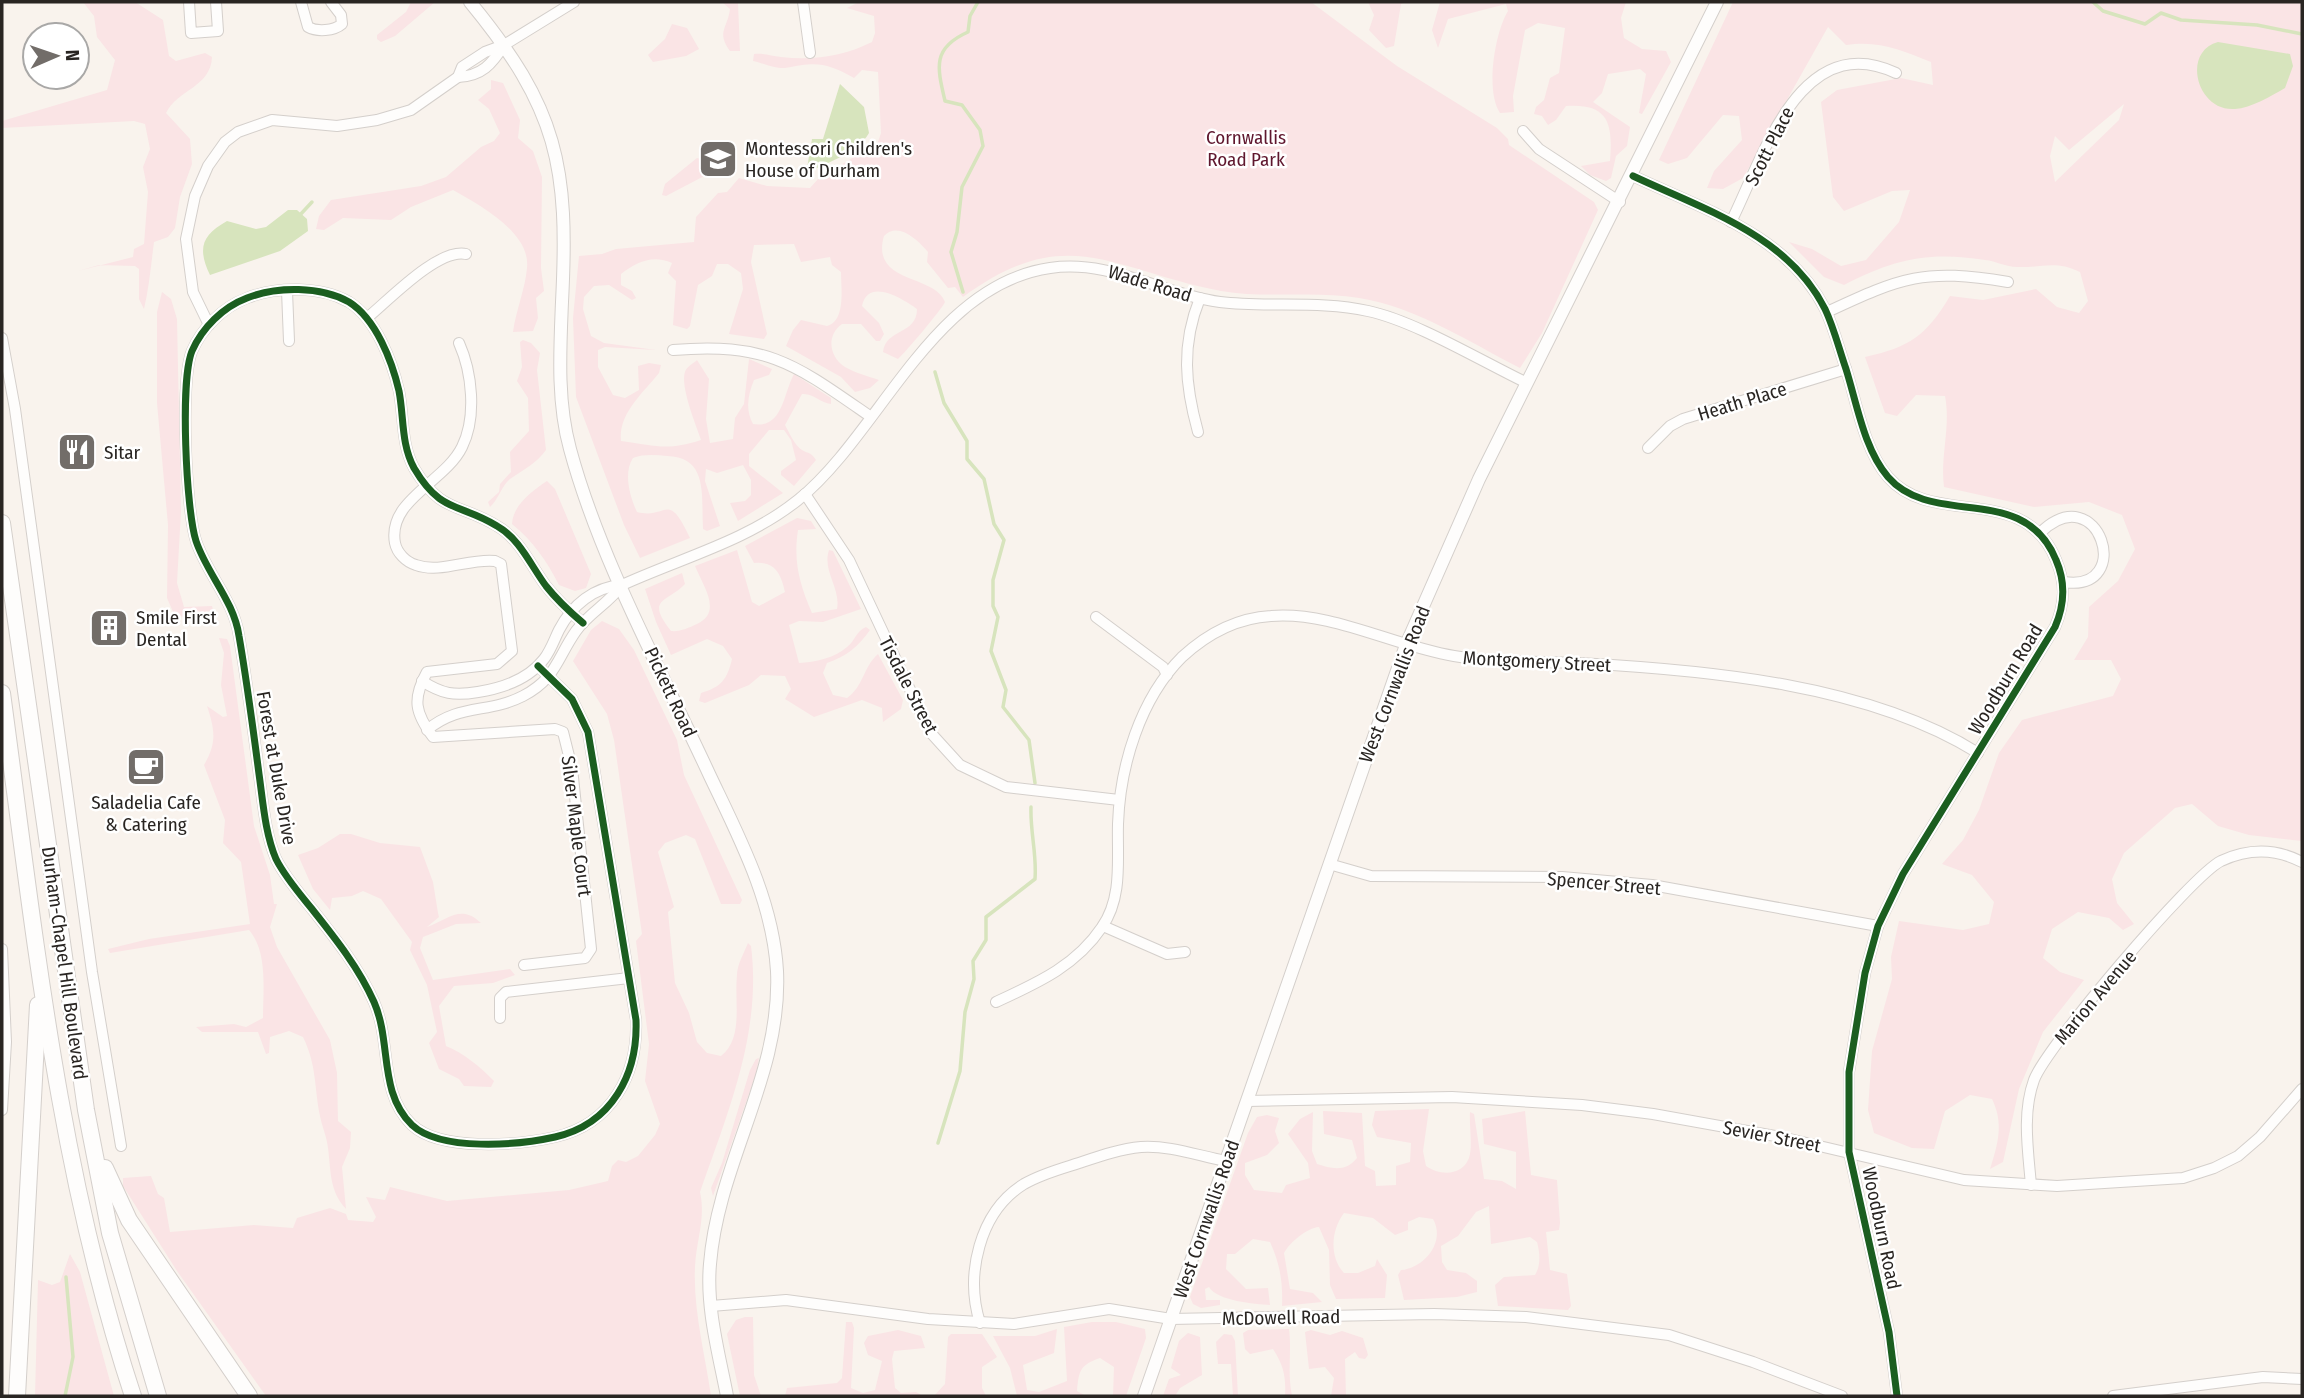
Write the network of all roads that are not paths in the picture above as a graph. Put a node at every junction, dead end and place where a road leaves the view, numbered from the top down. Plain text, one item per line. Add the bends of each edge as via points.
1 (189, 2) edge
2 (216, 2) edge
3 (302, 2) edge
4 (331, 2) edge
5 (470, 2) edge
6 (574, 2) edge
7 (803, 2) edge
8 (1717, 2) edge
9 (504, 45) junction
10 (810, 52) dead end
11 (472, 61) junction
12 (480, 73) junction
13 (1896, 73) dead end
14 (458, 77) junction
15 (1522, 131) dead end
16 (1633, 176) junction
17 (1620, 202) junction
18 (1731, 222) junction
19 (466, 254) dead end
20 (2008, 282) dead end
21 (287, 291) junction
22 (1200, 298) junction
23 (1827, 312) junction
24 (368, 318) junction
25 (209, 326) junction
26 (2, 338) edge
27 (289, 341) dead end
28 (459, 343) dead end
29 (673, 350) dead end
30 (1846, 369) junction
31 (1527, 383) junction
32 (871, 417) junction
33 (1198, 432) dead end
34 (1648, 448) dead end
35 (427, 487) junction
36 (805, 494) junction
37 (2, 523) edge
38 (2040, 533) junction
39 (2063, 582) junction
40 (2, 583) edge
41 (622, 585) junction
42 (572, 613) junction
43 (1096, 617) dead end
44 (583, 623) junction
45 (1406, 645) junction
46 (538, 666) junction
47 (1167, 675) junction
48 (551, 676) junction
49 (24, 680) junction
50 (422, 681) junction
51 (2, 693) edge
52 (427, 730) junction
53 (1978, 753) junction
54 (1119, 800) junction
55 (2302, 862) edge
56 (1329, 864) junction
57 (1103, 926) junction
58 (1878, 926) junction
59 (2, 949) edge
60 (1185, 952) dead end
61 (39, 964) junction
62 (524, 965) dead end
63 (629, 978) junction
64 (996, 1002) dead end
65 (500, 1018) dead end
66 (2302, 1089) edge
67 (1247, 1101) junction
68 (2, 1110) edge
69 (86, 1110) junction
70 (121, 1146) dead end
71 (1849, 1152) junction
72 (1226, 1161) junction
73 (2031, 1185) junction
74 (711, 1306) junction
75 (1171, 1319) junction
76 (980, 1323) junction
77 (2302, 1379) edge
78 (17, 1396) edge
79 (133, 1396) edge
80 (158, 1396) edge
81 (249, 1396) edge
82 (727, 1396) edge
83 (1144, 1396) edge
84 (1842, 1396) edge
85 (1897, 1396) edge
86 (2113, 1396) edge

1 - 2 street via 191,33 218,31
3 - 4 street via 308,27 313,30 336,29 342,24
5 - 9 street, Pickett Road
6 - 9 street
7 - 10 street
8 - 16 street, West Cornwallis Road
9 - 11 street
9 - 12 street
9 - 41 street, Pickett Road via 542,110 559,164 565,236 563,415 578,478
11 - 12 street
11 - 14 street
12 - 14 street
13 - 18 street, Scott Place via 1850,65 1810,82 1790,103
14 - 25 street via 411,110 377,120 337,127 272,120 238,132 225,142 195,196 186,239 193,292
15 - 17 street via 1539,149
16 - 17 street, West Cornwallis Road
16 - 18 street
17 - 31 street, West Cornwallis Road
18 - 23 street via 1784,255
19 - 24 street via 440,259
20 - 23 street via 1965,275 1917,277 1884,286
21 - 24 street, Forest at Duke Drive via 337,296
21 - 25 street, Forest at Duke Drive via 247,297
21 - 27 street
22 - 31 street, Wade Road via 1377,313
22 - 32 street, Wade Road via 1096,267 1049,268 1015,278 940,331
22 - 33 street via 1185,369
23 - 30 street
24 - 35 street via 397,383 406,448
25 - 63 street, Forest at Duke Drive via 192,351 187,384 194,537 238,626 274,855 341,945 374,1003 388,1080 400,1111 428,1136 452,1143 550,1138 584,1126 619,1094 632,1068 637,1030
26 - 70 street
28 - 35 street via 469,379 466,437 452,462
29 - 32 street via 730,347 770,355 808,373
30 - 34 street, Heath Place via 1683,419
30 - 38 street via 1868,441 1893,482 1929,500 2010,515
31 - 45 street, West Cornwallis Road
32 - 36 street, Wade Road
35 - 42 street via 456,510 497,525 512,538
35 - 50 street via 397,516 395,547 417,566 487,560 501,564 512,651 497,664 427,672
36 - 41 street, Wade Road via 744,534
36 - 54 street, Tisdale Street via 849,559 930,732 960,765 1021,791
37 - 49 main road, Durham-Chapel Hill Boulevard
38 - 39 street, Woodburn Road via 2052,550
38 - 39 street via 2056,519 2072,517 2100,533 2104,556 2099,570 2080,583
39 - 53 street, Woodburn Road via 2056,627
40 - 49 main road via 16,667
41 - 42 street via 603,586
41 - 44 street via 610,602
41 - 74 street, Pickett Road via 736,830 761,892 775,947 775,1032 715,1227
42 - 44 street
42 - 46 street
43 - 47 street via 1163,667
44 - 48 street
45 - 47 street, Montgomery Street via 1306,617 1260,617 1204,638
45 - 53 street, Montgomery Street via 1474,659 1686,672 1838,695 1916,720
45 - 56 street, West Cornwallis Road
46 - 48 street, Forest at Duke Drive
46 - 50 street via 512,684 455,696
47 - 54 street, Montgomery Street via 1133,740
48 - 52 street via 524,696 449,714
48 - 63 street, Forest at Duke Drive via 572,699 589,732
49 - 69 main road, Durham-Chapel Hill Boulevard
50 - 52 street via 417,702
51 - 61 main road, Durham-Chapel Hill Boulevard
52 - 62 street, Silver Maple Court via 433,737 564,732 592,949 585,958
53 - 58 street, Woodburn Road via 1903,874
54 - 57 street, Montgomery Street via 1117,881
55 - 73 street, Marion Avenue via 2267,850 2243,853 2215,865 2188,890 2044,1059 2033,1082 2026,1119
56 - 58 street, Spencer Street via 1371,876 1625,882
56 - 67 street, West Cornwallis Road
57 - 60 street via 1167,954
57 - 64 street, Montgomery Street via 1058,972
58 - 71 street, Woodburn Road via 1859,1001 1849,1072
59 - 68 street via 6,1042
61 - 78 main road
61 - 79 main road, Durham-Chapel Hill Boulevard via 77,1196
63 - 65 street via 506,992 500,998
66 - 73 street, Sevier Street via 2246,1150 2199,1174 2130,1183
67 - 71 street, Sevier Street via 1452,1097 1537,1101 1653,1114
67 - 72 street, West Cornwallis Road
69 - 80 main road, Durham-Chapel Hill Boulevard via 110,1233
69 - 81 main road via 120,1204
71 - 73 street, Sevier Street via 1934,1175
71 - 85 street, Woodburn Road via 1889,1332
72 - 75 street, West Cornwallis Road
72 - 76 street via 1160,1148 1126,1149 1024,1184 1003,1203 982,1238 973,1284
74 - 76 street, McDowell Road via 812,1302
74 - 82 street, Pickett Road
75 - 76 street, McDowell Road via 1110,1309 1033,1322
75 - 83 street, West Cornwallis Road
75 - 84 street, McDowell Road via 1434,1314 1604,1324 1669,1335
77 - 86 street via 2263,1377

